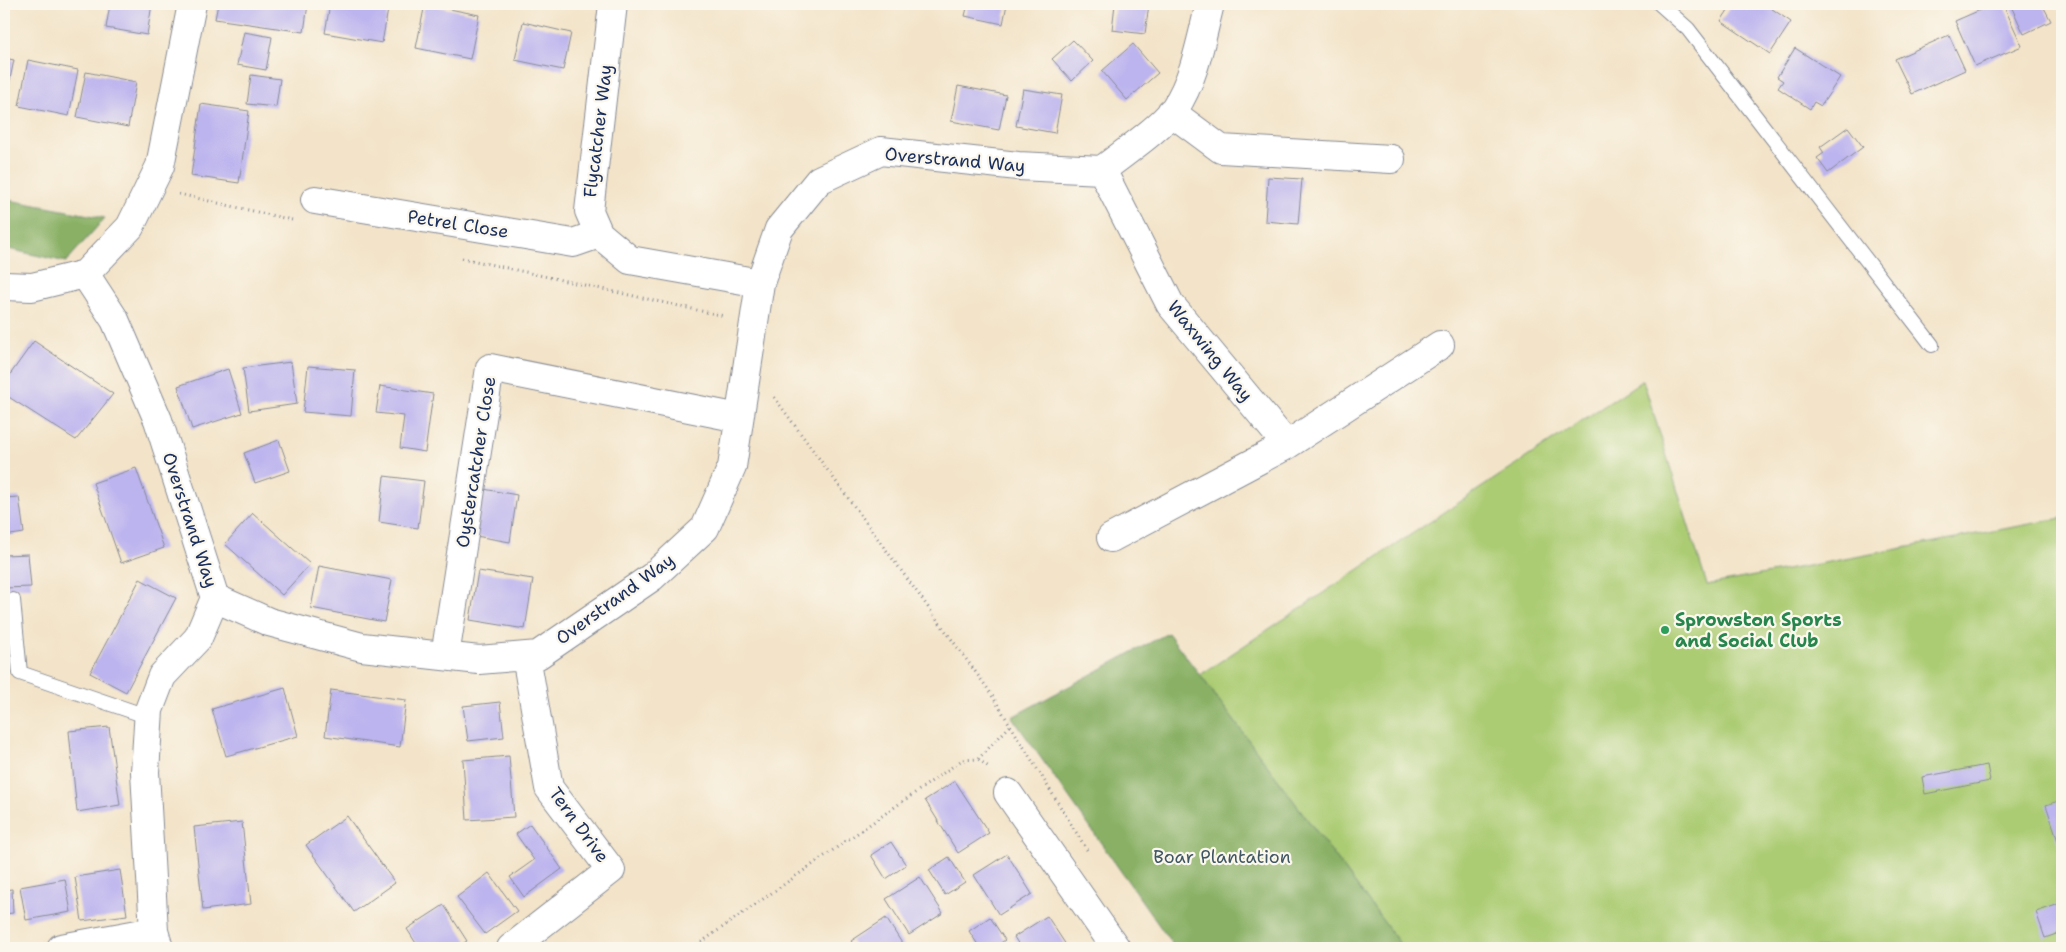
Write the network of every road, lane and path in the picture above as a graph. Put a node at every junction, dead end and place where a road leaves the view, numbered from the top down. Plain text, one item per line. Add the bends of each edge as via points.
1 (192, 4) edge
2 (613, 4) edge
3 (1210, 4) edge
4 (1660, 4) edge
5 (1172, 112) junction
6 (1391, 159) dead end
7 (1102, 170) junction
8 (315, 200) dead end
9 (599, 234) junction
10 (85, 274) junction
11 (760, 283) junction
12 (4, 286) edge
13 (1440, 345) dead end
14 (1932, 345) dead end
15 (748, 360) junction
16 (739, 418) junction
17 (1287, 445) junction
18 (1110, 538) dead end
19 (215, 598) junction
20 (13, 600) dead end
21 (445, 656) junction
22 (526, 656) junction
23 (148, 717) junction
24 (1010, 726) junction
25 (978, 759) junction
26 (1008, 793) joint
27 (1092, 858) dead end
28 (157, 940) edge
29 (61, 948) edge
30 (511, 948) edge
31 (693, 948) edge
32 (1116, 948) edge

1 - 10 street via 160,166 130,227
2 - 9 street, Flycatcher Way via 589,211
3 - 5 street via 1193,71
4 - 14 lane via 1688,30
5 - 6 street via 1221,149
5 - 7 street
7 - 11 street, Overstrand Way via 1018,166 881,152 819,180 780,229
7 - 17 street, Waxwing Way via 1170,304
8 - 9 street, Petrel Close via 573,243
9 - 11 street, Flycatcher Way via 630,260
10 - 12 street via 32,287
10 - 19 street, Overstrand Way via 115,320 158,420
11 - 15 street, Overstrand Way
13 - 17 street
15 - 16 street, Overstrand Way
15 - 24 path via 988,690
16 - 21 street, Oystercatcher Close via 490,368
16 - 22 street, Overstrand Way via 732,467 705,528 652,577 538,655
17 - 18 street
19 - 21 street, Overstrand Way via 269,622 362,648
19 - 23 street via 198,638 162,676
20 - 23 lane via 20,673
21 - 22 street, Overstrand Way via 479,660
22 - 30 street, Tern Drive via 549,788 611,870
23 - 28 street via 145,772
24 - 25 path
24 - 27 path
25 - 26 path via 993,770
25 - 31 path via 962,760
26 - 32 street
28 - 29 street

